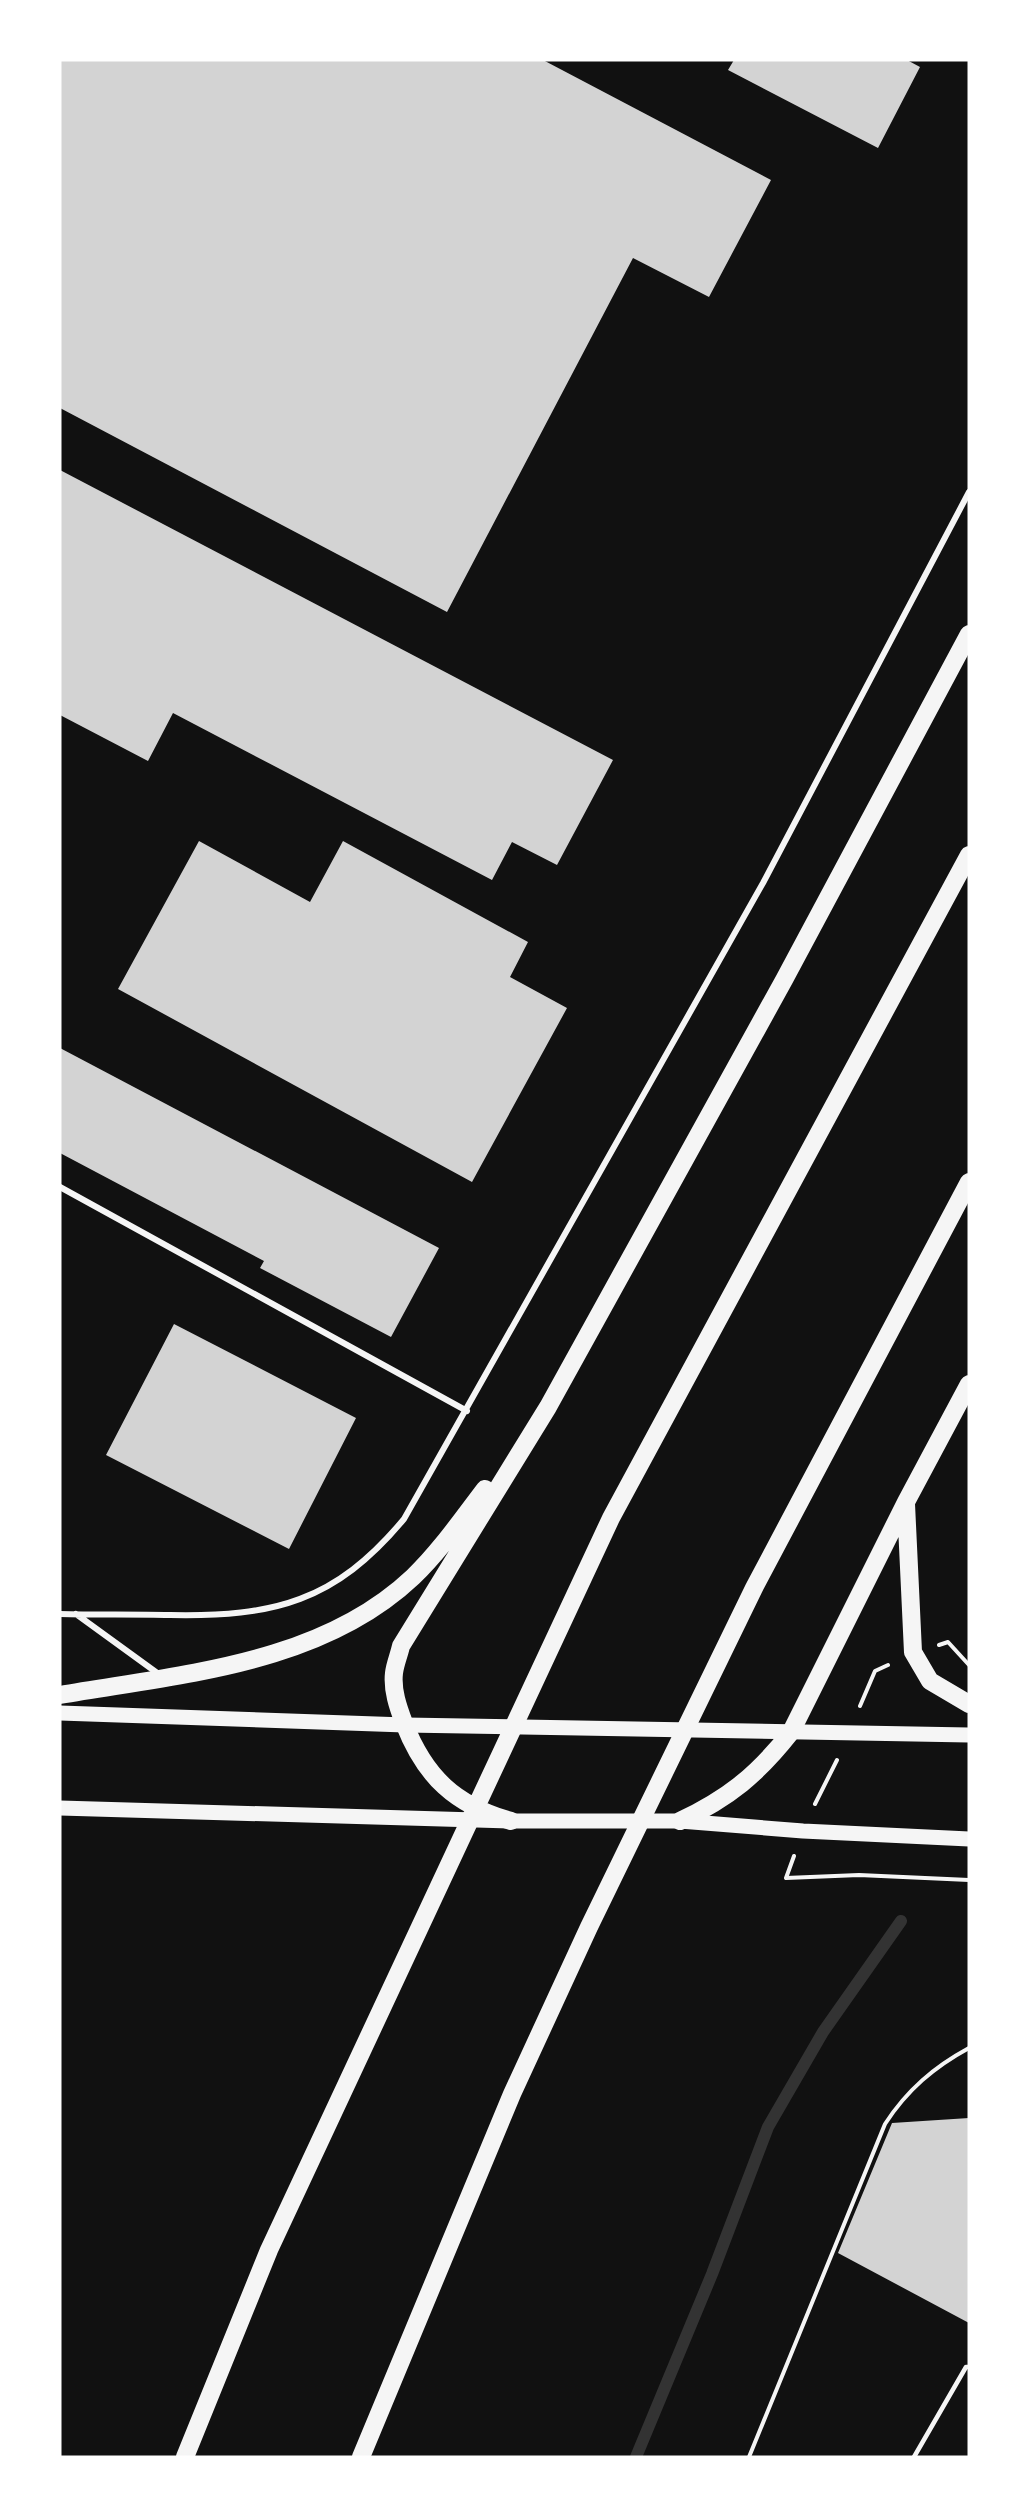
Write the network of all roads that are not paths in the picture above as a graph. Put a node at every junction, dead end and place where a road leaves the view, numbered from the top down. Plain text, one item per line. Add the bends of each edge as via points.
1 (969, 492) edge
2 (969, 634) edge
3 (969, 855) edge
4 (969, 1182) edge
5 (60, 1187) edge
6 (969, 1384) edge
7 (548, 1407) junction
8 (467, 1411) junction
9 (906, 1503) junction
10 (60, 1614) edge
11 (75, 1614) junction
12 (162, 1677) junction
13 (60, 1695) edge
14 (969, 1704) edge
15 (60, 1713) edge
16 (405, 1725) junction
17 (791, 1732) junction
18 (969, 1735) edge
19 (60, 1808) edge
20 (512, 1821) junction
21 (680, 1821) junction
22 (969, 1839) edge
23 (969, 2367) edge
24 (185, 2457) edge
25 (361, 2457) edge
26 (914, 2457) edge

1 - 8 street via 763,883
2 - 7 highway via 778,991
3 - 24 highway via 611,1518 270,2250
4 - 25 highway via 754,1588 589,1927 512,2094
5 - 8 street
6 - 9 highway
7 - 12 highway via 436,1554 384,1601 353,1621 286,1651
7 - 16 highway via 401,1646 394,1674 396,1703
8 - 11 street via 404,1520 344,1578 303,1599 260,1612 216,1616
9 - 14 highway via 913,1653 930,1681
9 - 17 highway
10 - 11 street
11 - 12 street
12 - 13 highway
15 - 16 main road
16 - 17 main road
16 - 20 highway via 423,1763 452,1794 480,1810
17 - 18 main road
17 - 21 highway via 743,1785
19 - 20 main road
20 - 21 main road
21 - 22 main road
23 - 26 lane

